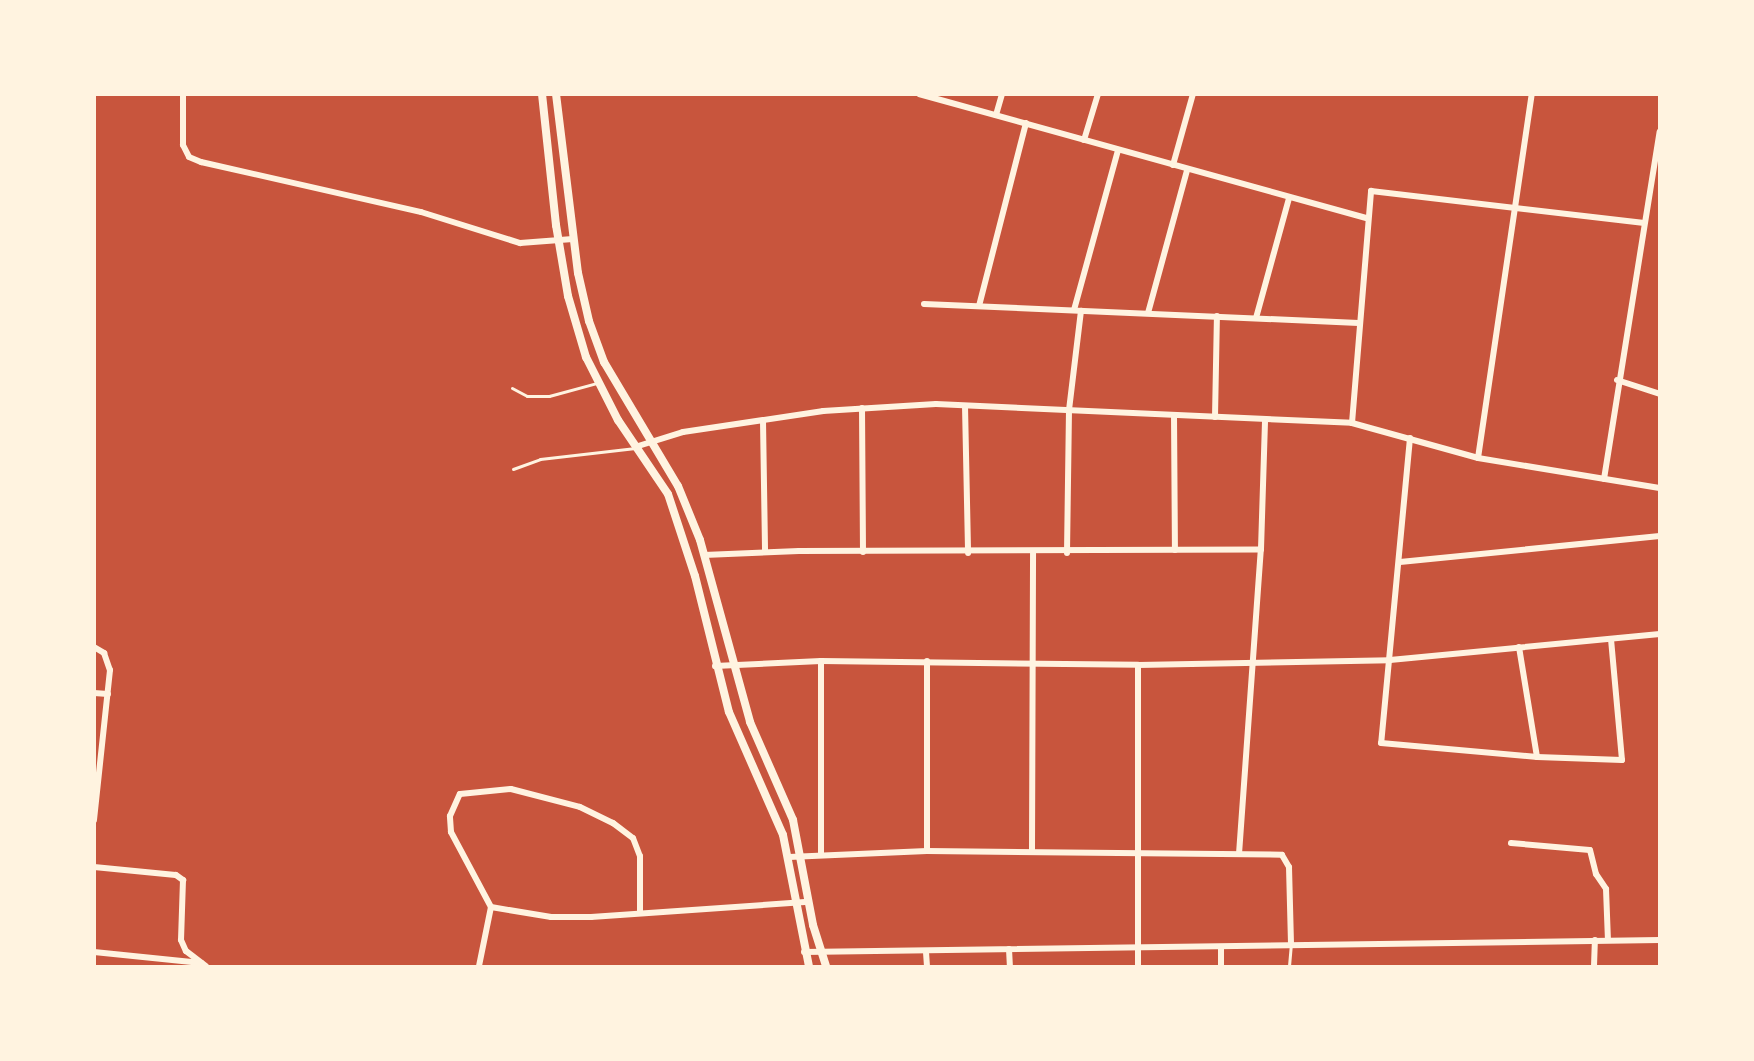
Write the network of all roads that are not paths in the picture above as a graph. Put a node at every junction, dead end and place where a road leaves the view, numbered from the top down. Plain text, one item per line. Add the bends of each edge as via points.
1 (183, 94) edge
2 (542, 94) edge
3 (556, 94) edge
4 (919, 94) edge
5 (1002, 94) edge
6 (1098, 94) edge
7 (1193, 94) edge
8 (1532, 94) edge
9 (996, 115) junction
10 (1026, 123) junction
11 (1659, 131) edge
12 (1084, 140) junction
13 (1118, 150) junction
14 (1658, 157) edge
15 (1173, 165) junction
16 (1187, 170) junction
17 (1289, 198) junction
18 (1515, 209) junction
19 (1366, 218) junction
20 (1642, 223) junction
21 (573, 238) junction
22 (559, 242) junction
23 (924, 304) dead end
24 (979, 306) junction
25 (1074, 310) junction
26 (1081, 311) junction
27 (1148, 313) junction
28 (1217, 316) junction
29 (1256, 318) junction
30 (1359, 322) junction
31 (1617, 380) junction
32 (599, 383) junction
33 (512, 388) dead end
34 (1659, 394) edge
35 (965, 405) junction
36 (862, 408) junction
37 (1069, 411) junction
38 (1174, 415) junction
39 (1215, 417) junction
40 (1265, 419) junction
41 (763, 421) junction
42 (1353, 423) junction
43 (1410, 438) junction
44 (649, 441) junction
45 (636, 447) junction
46 (1479, 458) junction
47 (513, 469) dead end
48 (1604, 479) junction
49 (1659, 488) edge
50 (1659, 536) edge
51 (1261, 549) junction
52 (1175, 550) junction
53 (765, 552) junction
54 (863, 552) junction
55 (968, 553) junction
56 (1033, 553) junction
57 (1067, 553) junction
58 (704, 555) junction
59 (1400, 562) junction
60 (1659, 634) edge
61 (1611, 639) junction
62 (94, 646) edge
63 (1519, 647) junction
64 (1390, 660) junction
65 (821, 661) junction
66 (927, 661) junction
67 (1034, 662) junction
68 (1254, 662) junction
69 (731, 663) junction
70 (1138, 665) junction
71 (715, 666) junction
72 (94, 693) edge
73 (108, 694) junction
74 (1537, 757) junction
75 (97, 781) edge
76 (94, 820) edge
77 (1511, 843) dead end
78 (927, 851) junction
79 (1032, 852) junction
80 (1138, 854) junction
81 (1239, 854) junction
82 (802, 855) junction
83 (821, 855) junction
84 (789, 857) junction
85 (94, 867) edge
86 (808, 902) junction
87 (794, 903) junction
88 (490, 907) junction
89 (640, 911) junction
90 (1595, 940) junction
91 (1608, 940) junction
92 (1659, 940) edge
93 (1291, 945) junction
94 (1137, 947) junction
95 (1221, 947) junction
96 (1009, 949) junction
97 (821, 951) junction
98 (94, 952) edge
99 (804, 952) junction
100 (926, 952) junction
101 (204, 964) edge
102 (479, 966) edge
103 (808, 966) edge
104 (826, 966) edge
105 (927, 966) edge
106 (1010, 966) edge
107 (1138, 966) edge
108 (1221, 966) edge
109 (1289, 966) edge
110 (1594, 966) edge

1 - 22 street via 183,145 189,156 201,162 420,212 520,243
2 - 22 street
3 - 21 street
4 - 9 street
5 - 9 street
6 - 12 street
7 - 15 street
8 - 18 street
9 - 10 street
10 - 12 street
10 - 24 street
11 - 14 street
12 - 13 street
13 - 15 street
13 - 25 street
14 - 20 street
15 - 16 street
16 - 17 street
16 - 27 street
17 - 19 street
17 - 29 street
18 - 19 street via 1371,191
18 - 20 street
18 - 46 street
19 - 30 street
20 - 31 street
21 - 22 street
21 - 44 street via 596,341
22 - 32 street via 568,296 586,357
23 - 24 street
24 - 25 street
25 - 26 street
26 - 27 street
26 - 37 street
27 - 28 street
28 - 29 street
28 - 39 street
29 - 30 street
30 - 42 street
31 - 34 street
31 - 48 street
32 - 33 lane via 549,396 527,396
32 - 45 street
35 - 36 street
35 - 37 street
35 - 55 street
36 - 41 street
36 - 54 street
37 - 38 street
37 - 57 street
38 - 39 street
38 - 52 street
39 - 40 street
40 - 42 street
40 - 51 street
41 - 44 street
41 - 53 street
42 - 43 street
43 - 46 street
43 - 59 street
44 - 45 street
44 - 58 street via 678,486
45 - 47 lane via 540,459
45 - 71 street via 668,494 695,576
46 - 48 street
48 - 49 street
50 - 59 street
51 - 52 street
51 - 68 street
52 - 57 street
53 - 54 street
53 - 58 street
54 - 55 street
55 - 56 street
56 - 57 street
56 - 67 street
58 - 69 street
59 - 64 street
60 - 61 street
61 - 63 street
61 - 74 street via 1622,760
62 - 73 street via 108,661
63 - 64 street
63 - 74 street
64 - 68 street
64 - 74 street via 1381,743
65 - 66 street
65 - 69 street
65 - 83 street
66 - 67 street
66 - 78 street
67 - 70 street
67 - 79 street
68 - 70 street
68 - 81 street
69 - 71 street
69 - 82 street via 750,722 793,820
70 - 80 street
71 - 84 street via 729,712 773,809
72 - 73 street
73 - 75 street
75 - 76 street
77 - 91 street via 1590,850 1596,874 1606,889
78 - 79 street
78 - 83 street
79 - 80 street
80 - 81 street
80 - 94 street
81 - 93 street via 1287,857
82 - 83 street
82 - 84 street
82 - 86 street
84 - 87 street
85 - 101 street via 176,875 183,880 181,940 186,951
86 - 87 street
86 - 97 street
87 - 89 street
87 - 99 street
88 - 89 street via 551,917
88 - 89 street via 474,870 457,848 450,816 460,794 511,789 580,807 633,838 640,856
88 - 102 street
90 - 91 street
90 - 93 street
90 - 110 street
91 - 92 street
93 - 95 street
93 - 109 lane
94 - 95 street
94 - 96 street
94 - 107 street
95 - 108 street
96 - 100 street
96 - 106 street
97 - 99 street
97 - 100 street
97 - 104 street
98 - 101 street
99 - 103 street
100 - 105 street

